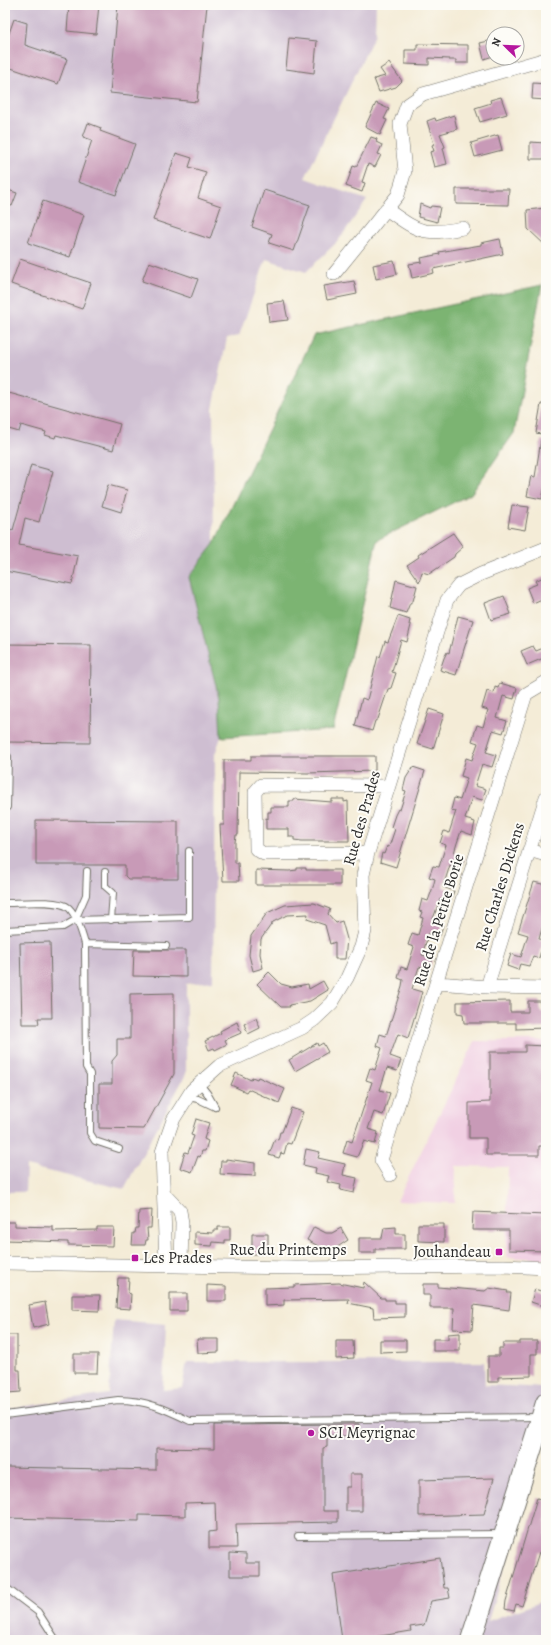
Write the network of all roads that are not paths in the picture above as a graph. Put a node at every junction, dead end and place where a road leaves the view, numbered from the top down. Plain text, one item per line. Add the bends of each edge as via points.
1 (546, 59) edge
2 (386, 209) junction
3 (463, 228) dead end
4 (334, 274) dead end
5 (546, 548) edge
6 (546, 682) edge
7 (5, 757) edge
8 (388, 786) junction
9 (546, 797) edge
10 (5, 807) edge
11 (529, 850) junction
12 (189, 852) dead end
13 (368, 852) junction
14 (546, 854) edge
15 (87, 871) dead end
16 (105, 872) dead end
17 (5, 903) edge
18 (75, 920) junction
19 (111, 920) junction
20 (5, 930) edge
21 (85, 944) junction
22 (166, 946) dead end
23 (438, 983) junction
24 (487, 987) junction
25 (546, 988) edge
26 (199, 1083) junction
27 (188, 1097) junction
28 (119, 1149) dead end
29 (390, 1175) dead end
30 (164, 1194) junction
31 (5, 1262) edge
32 (166, 1266) junction
33 (182, 1266) junction
34 (546, 1268) edge
35 (544, 1410) edge
36 (5, 1415) edge
37 (505, 1534) junction
38 (298, 1536) dead end
39 (5, 1587) edge
40 (56, 1640) edge
41 (471, 1640) edge

1 - 2 street via 424,94 408,106 400,124 405,171 398,195
2 - 3 street via 416,230 432,233
2 - 4 street
5 - 8 street, Rue des Prades via 459,585 447,600
6 - 23 street, Rue de la Petite Borie via 526,694
7 - 10 lane via 8,757
8 - 13 street, Rue des Prades
8 - 13 street via 261,785 255,792 256,849 264,854
9 - 11 street, Rue Charles Dickens
11 - 14 street
11 - 24 street, Rue Charles Dickens
12 - 19 lane via 189,917
13 - 26 street, Rue des Prades via 363,875 365,930 361,947 332,1003 302,1028 219,1066
15 - 18 lane via 86,895
16 - 19 lane via 105,886 113,893
17 - 18 lane via 64,904 70,909
18 - 19 lane
18 - 20 lane via 63,927
18 - 21 lane
21 - 22 lane
21 - 28 lane via 86,1067 90,1074 90,1133 95,1141
23 - 24 street
23 - 29 street, Rue de la Petite Borie via 381,1160
24 - 25 street
26 - 27 street, Rue des Prades
26 - 27 lane via 215,1107
27 - 30 street, Rue des Prades via 173,1120 162,1152
30 - 32 street, Rue des Prades
30 - 33 street via 180,1211
31 - 32 street, Rue du Printemps
32 - 33 street, Rue du Printemps
33 - 34 street, Rue du Printemps
35 - 36 lane via 190,1421 136,1400 118,1400
35 - 37 main road
37 - 38 lane
37 - 41 main road
39 - 40 lane via 38,1612

